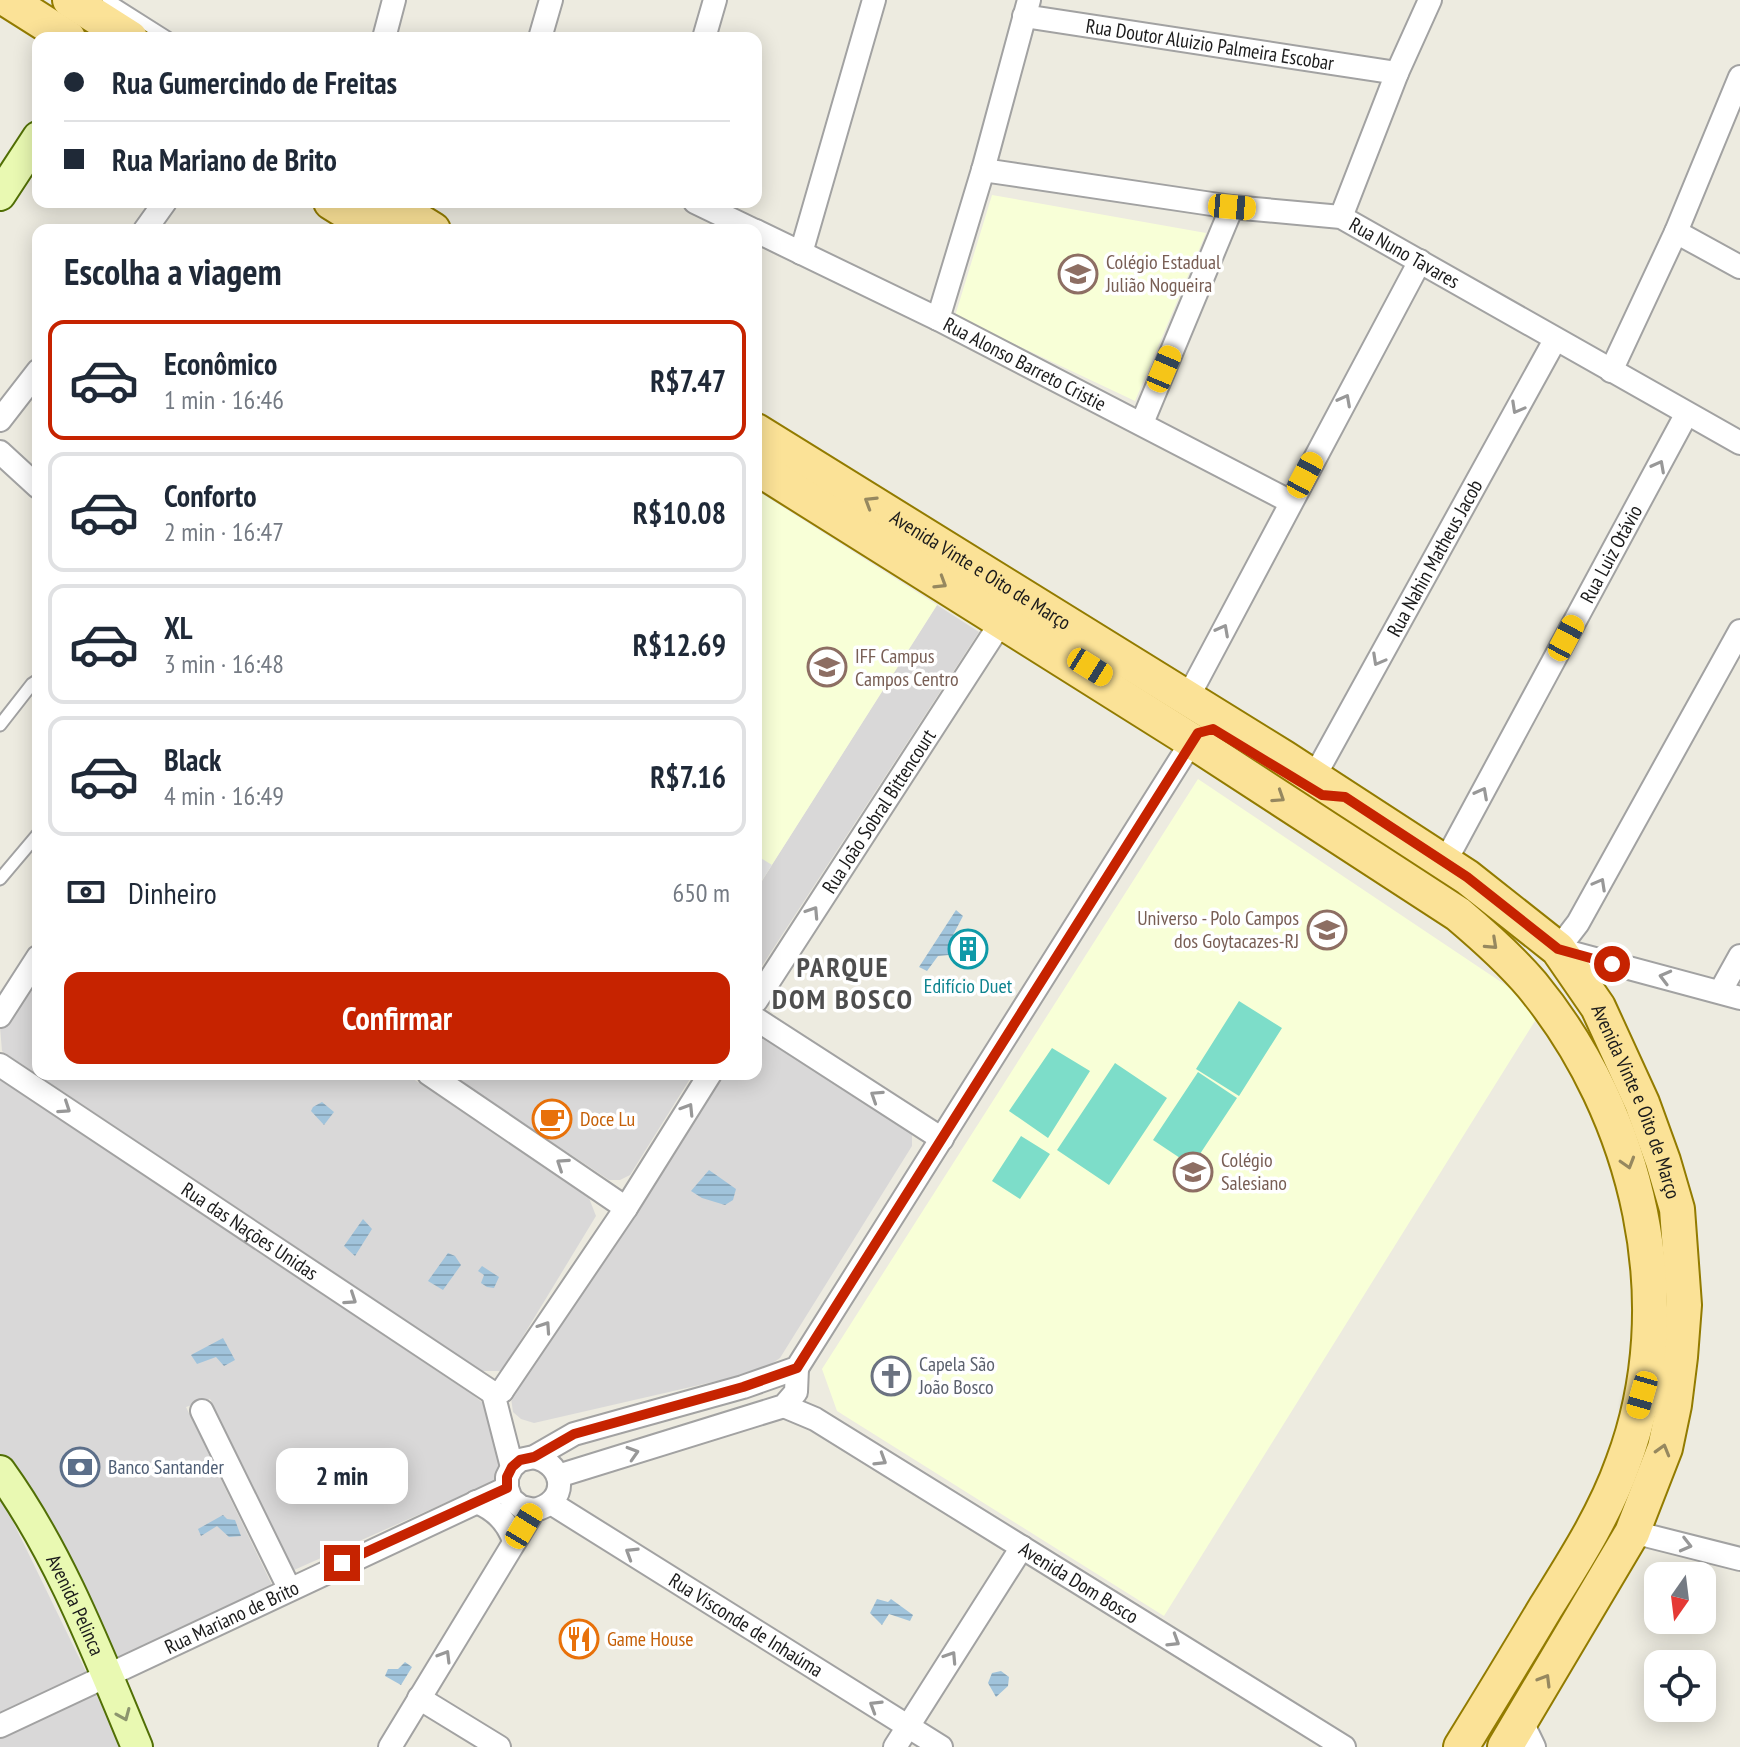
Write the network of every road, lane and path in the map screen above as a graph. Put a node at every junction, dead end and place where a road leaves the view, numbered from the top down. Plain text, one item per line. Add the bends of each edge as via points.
1 (8, 0) edge
2 (70, 0) edge
3 (108, 0) edge
4 (394, 0) edge
5 (551, 0) edge
6 (715, 0) edge
7 (874, 0) edge
8 (1430, 0) edge
9 (1026, 8) edge
10 (59, 32) edge
11 (121, 32) edge
12 (159, 32) edge
13 (386, 32) edge
14 (542, 32) edge
15 (706, 32) edge
16 (1397, 73) junction
17 (1740, 77) edge
18 (32, 146) edge
19 (983, 170) junction
20 (0, 195) edge
21 (1232, 207) junction
22 (341, 208) edge
23 (398, 208) edge
24 (707, 208) edge
25 (1341, 217) junction
26 (366, 224) edge
27 (423, 224) edge
28 (740, 224) edge
29 (1676, 232) junction
30 (762, 235) edge
31 (801, 253) junction
32 (1420, 261) junction
33 (1740, 267) edge
34 (938, 319) junction
35 (1555, 340) junction
36 (1611, 371) junction
37 (32, 379) edge
38 (1686, 415) junction
39 (0, 420) edge
40 (1142, 423) junction
41 (762, 435) edge
42 (1740, 443) edge
43 (0, 452) edge
44 (762, 471) edge
45 (32, 481) edge
46 (1291, 502) junction
47 (1014, 629) junction
48 (1740, 631) edge
49 (32, 684) edge
50 (1187, 699) junction
51 (0, 725) edge
52 (1192, 741) junction
53 (1314, 777) junction
54 (1345, 797) junction
55 (32, 841) edge
56 (1445, 862) junction
57 (0, 879) edge
58 (1558, 949) junction
59 (1740, 956) edge
60 (32, 966) edge
61 (762, 992) edge
62 (1730, 995) edge
63 (0, 1016) edge
64 (762, 1023) edge
65 (0, 1065) edge
66 (438, 1080) edge
67 (706, 1080) edge
68 (942, 1139) junction
69 (626, 1208) junction
70 (1648, 1356) junction
71 (797, 1368) junction
72 (497, 1392) junction
73 (790, 1399) junction
74 (202, 1411) dead end
75 (520, 1466) junction
76 (0, 1471) edge
77 (558, 1476) junction
78 (476, 1502) junction
79 (542, 1506) junction
80 (1633, 1532) junction
81 (514, 1541) junction
82 (1022, 1547) junction
83 (1740, 1559) edge
84 (289, 1588) junction
85 (107, 1676) junction
86 (419, 1698) junction
87 (0, 1726) edge
88 (907, 1726) junction
89 (1520, 1738) edge
90 (137, 1747) edge
91 (390, 1747) edge
92 (499, 1747) edge
93 (895, 1747) edge
94 (941, 1747) edge
95 (1344, 1747) edge
96 (1461, 1747) edge

1 - 10 main road
2 - 11 main road
3 - 12 lane
4 - 13 street
5 - 14 street
6 - 15 street
7 - 31 street
8 - 16 street
9 - 16 street, Rua Doutor Aluizio Palmeira Escobar
9 - 19 street
16 - 25 street
17 - 29 street
18 - 20 main road
19 - 21 street, Rua Nuno Tavares
19 - 34 street
21 - 25 street, Rua Nuno Tavares
21 - 40 street
22 - 26 main road
23 - 27 main road
24 - 28 street, Rua Alonso Barreto Cristie
25 - 32 street, Rua Nuno Tavares
29 - 33 street
29 - 36 street
30 - 31 street, Rua Alonso Barreto Cristie
31 - 34 street, Rua Alonso Barreto Cristie
32 - 35 street, Rua Nuno Tavares
46 -> 32 street
34 - 40 street, Rua Alonso Barreto Cristie
35 - 36 street, Rua Nuno Tavares
35 -> 53 street, Rua Nahin Matheus Jacob
36 - 38 street, Rua Nuno Tavares
37 - 39 street
38 - 42 street, Rua Nuno Tavares
56 -> 38 street, Rua Luiz Otávio
40 - 46 street, Rua Alonso Barreto Cristie
50 -> 41 main road, Avenida Vinte e Oito de Março
43 - 45 street
44 -> 47 main road, Avenida Vinte e Oito de Março
50 -> 46 street
47 - 50 main road via 1041,636 1164,713 1176,714
47 - 52 main road, Avenida Vinte e Oito de Março
61 -> 47 street, Rua João Sobral Bittencourt
58 -> 48 street via 1578,923
49 - 51 lane
50 - 53 main road, Avenida Vinte e Oito de Março
52 - 54 main road via 1213,729 1322,795
52 - 68 street
52 -> 70 main road, Avenida Vinte e Oito de Março via 1449,907 1533,986 1587,1067 1629,1166 1647,1252
53 - 54 main road, Avenida Vinte e Oito de Março
54 - 56 main road, Avenida Vinte e Oito de Março
55 - 57 lane
56 - 58 main road, Avenida Vinte e Oito de Março
62 -> 58 street
80 -> 58 main road, Avenida Vinte e Oito de Março via 1665,1448 1674,1405 1684,1305 1677,1209 1622,1056 1598,1007
59 - 62 street
60 - 63 street
68 -> 64 street
65 -> 72 street, Rua das Nações Unidas
69 -> 66 street
69 -> 67 street
68 - 71 street
72 -> 69 street
70 - 80 main road via 1654,1379 1651,1394 1633,1469 1616,1511 1619,1523
70 - 96 main road, Avenida Vinte e Oito de Março via 1623,1464 1575,1560
71 - 73 street
71 - 75 street, Rua Mariano de Brito via 574,1434
72 - 75 street
77 -> 73 street
73 -> 82 street, Avenida Dom Bosco
74 - 84 street
75 - 77 street via 544,1459
75 - 78 street, Rua Mariano de Brito
75 - 79 street via 511,1499 521,1507
76 - 85 main road, Avenida Pelinca via 33,1522
77 - 79 street via 559,1491
78 - 81 street via 499,1515
78 - 84 street, Rua Mariano de Brito
79 - 81 street
88 -> 79 street, Rua Visconde de Inhaúma
80 -> 83 street
89 -> 80 main road, Avenida Vinte e Oito de Março
86 -> 81 street
88 -> 82 street
82 -> 95 street, Avenida Dom Bosco
84 - 85 street, Rua Mariano de Brito
85 - 87 street, Rua Mariano de Brito
85 -> 90 main road, Avenida Pelinca
86 - 91 street
86 - 92 street
88 - 93 street
88 - 94 street, Rua Visconde de Inhaúma

